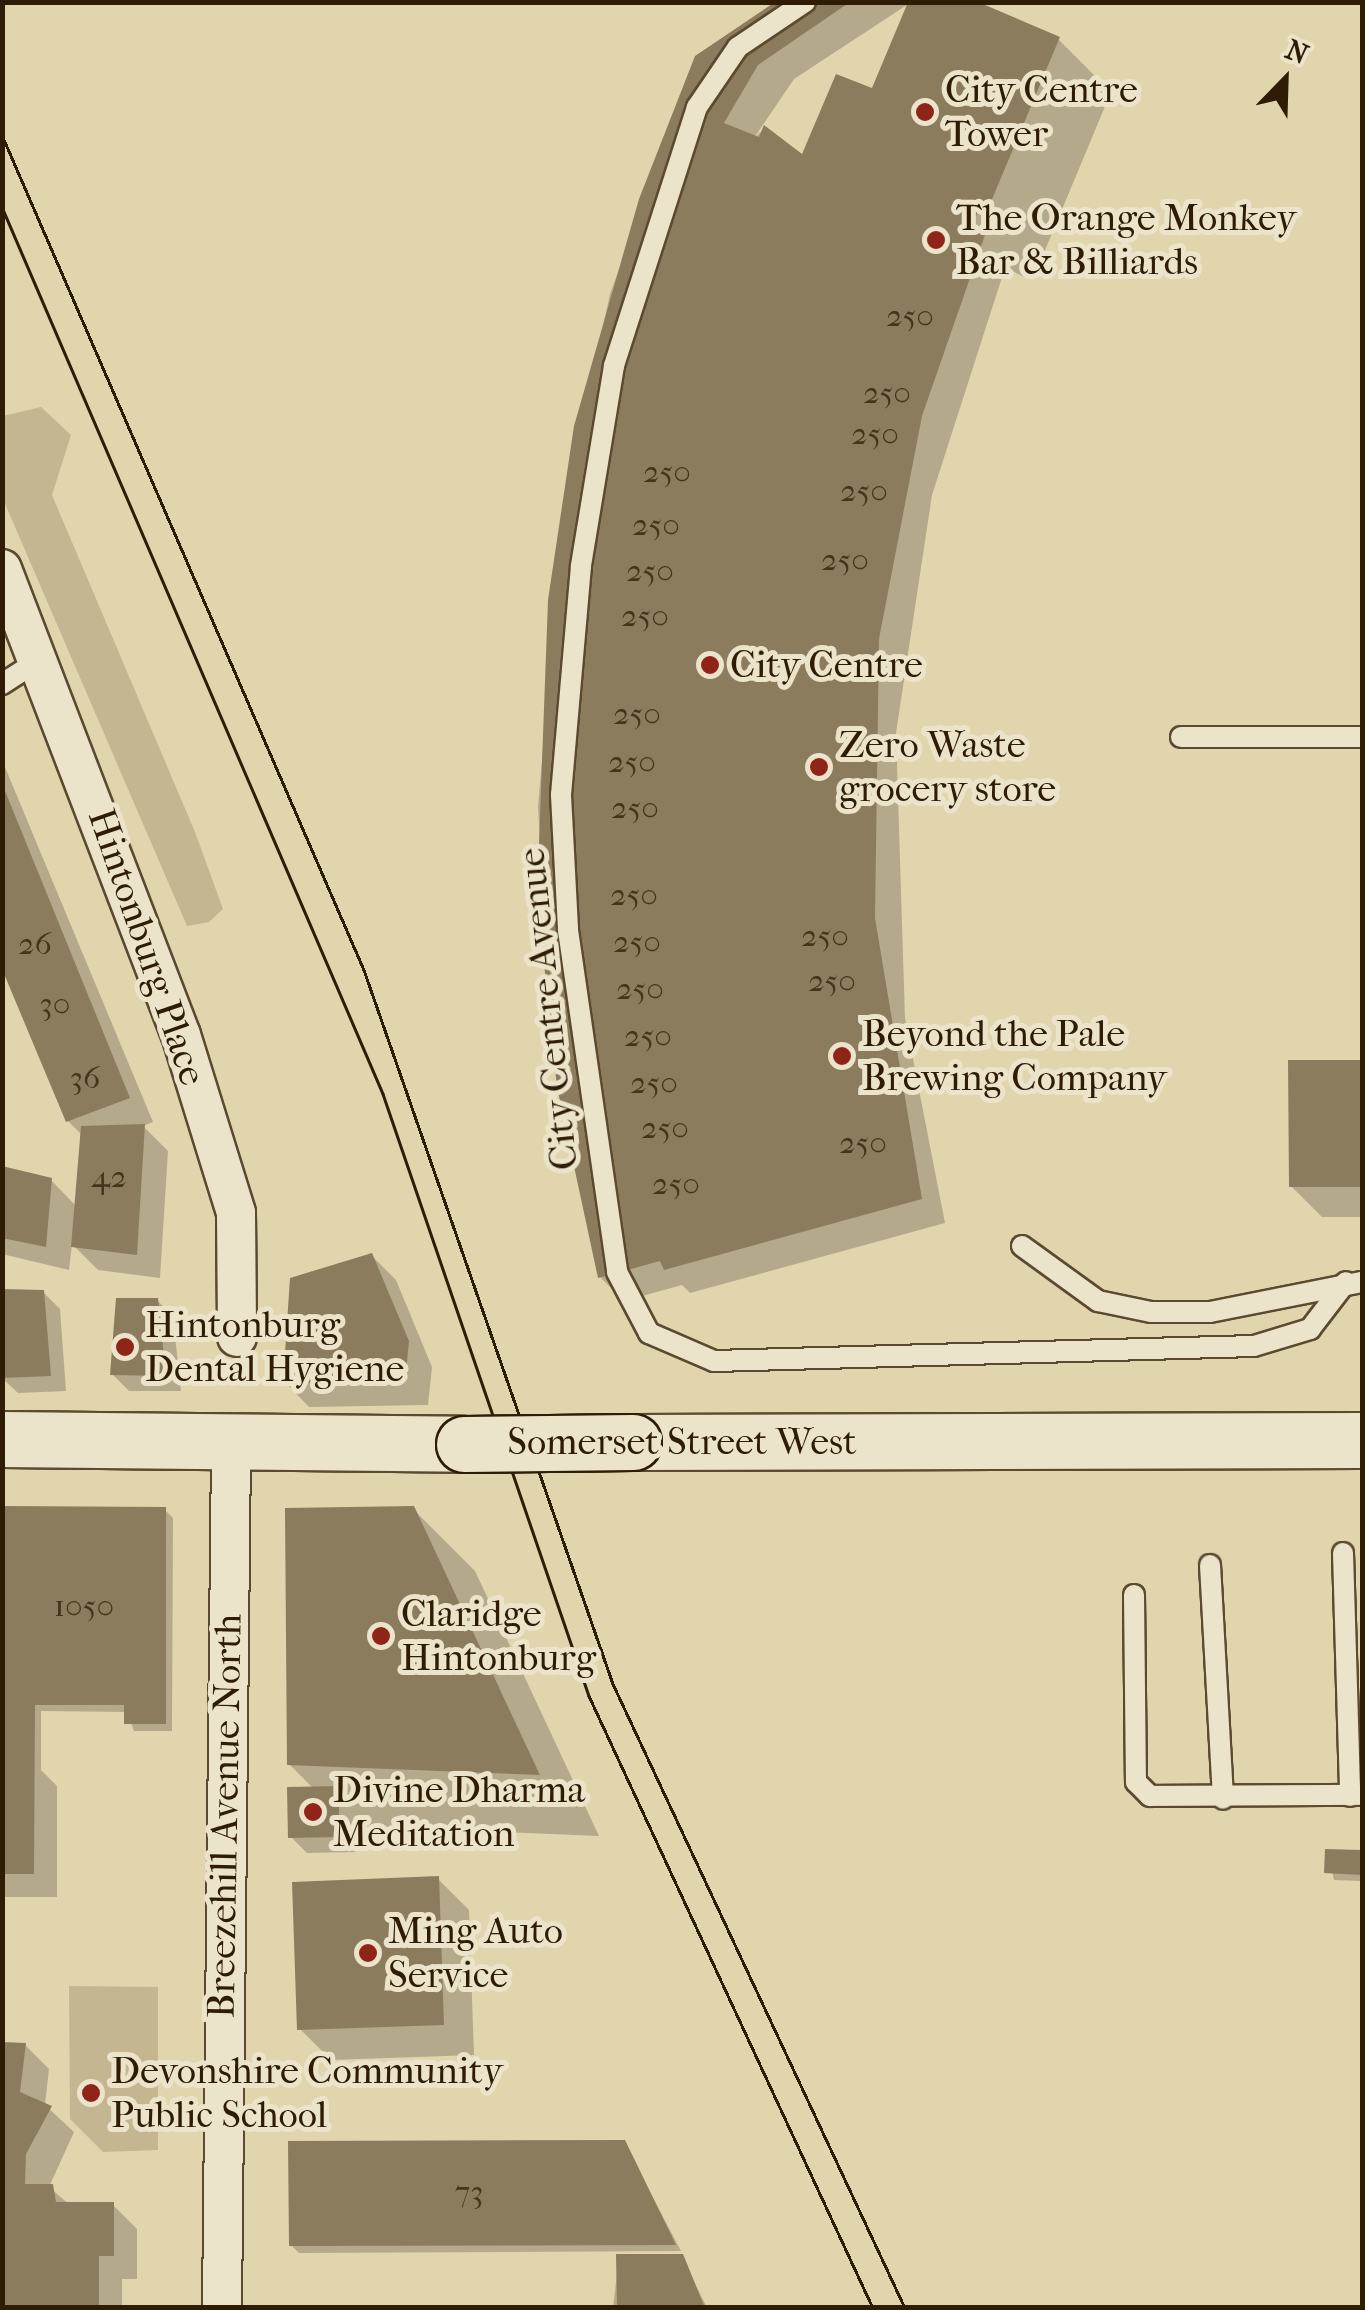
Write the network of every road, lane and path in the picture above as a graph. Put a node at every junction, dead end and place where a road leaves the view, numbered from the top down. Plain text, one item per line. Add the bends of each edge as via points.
1 (805, 2) edge
2 (2, 570) edge
3 (42, 658) junction
4 (2, 684) edge
5 (1181, 736) dead end
6 (1362, 737) edge
7 (1022, 1246) dead end
8 (1354, 1282) edge
9 (237, 1338) dead end
10 (2, 1440) edge
11 (1362, 1440) edge
12 (231, 1444) junction
13 (1344, 1553) dead end
14 (1210, 1566) dead end
15 (1134, 1595) dead end
16 (1354, 1613) edge
17 (1356, 1796) edge
18 (1223, 1799) junction
19 (222, 2308) edge

1 - 8 lane, City Centre Avenue via 738,46 697,108 614,366 581,566 561,795 568,930 617,1272 649,1333 714,1360 1254,1346 1310,1329
2 - 3 street, Hintonburg Place
3 - 4 lane
3 - 9 street, Hintonburg Place via 236,1214
5 - 6 lane
7 - 8 lane via 1098,1301 1151,1312 1210,1312
10 - 12 main road, Somerset Street West
11 - 12 main road, Somerset Street West, bridge
12 - 19 street, Breezehill Avenue North
13 - 16 lane
14 - 18 lane
15 - 18 lane via 1136,1782 1150,1796
16 - 17 lane
17 - 18 lane

